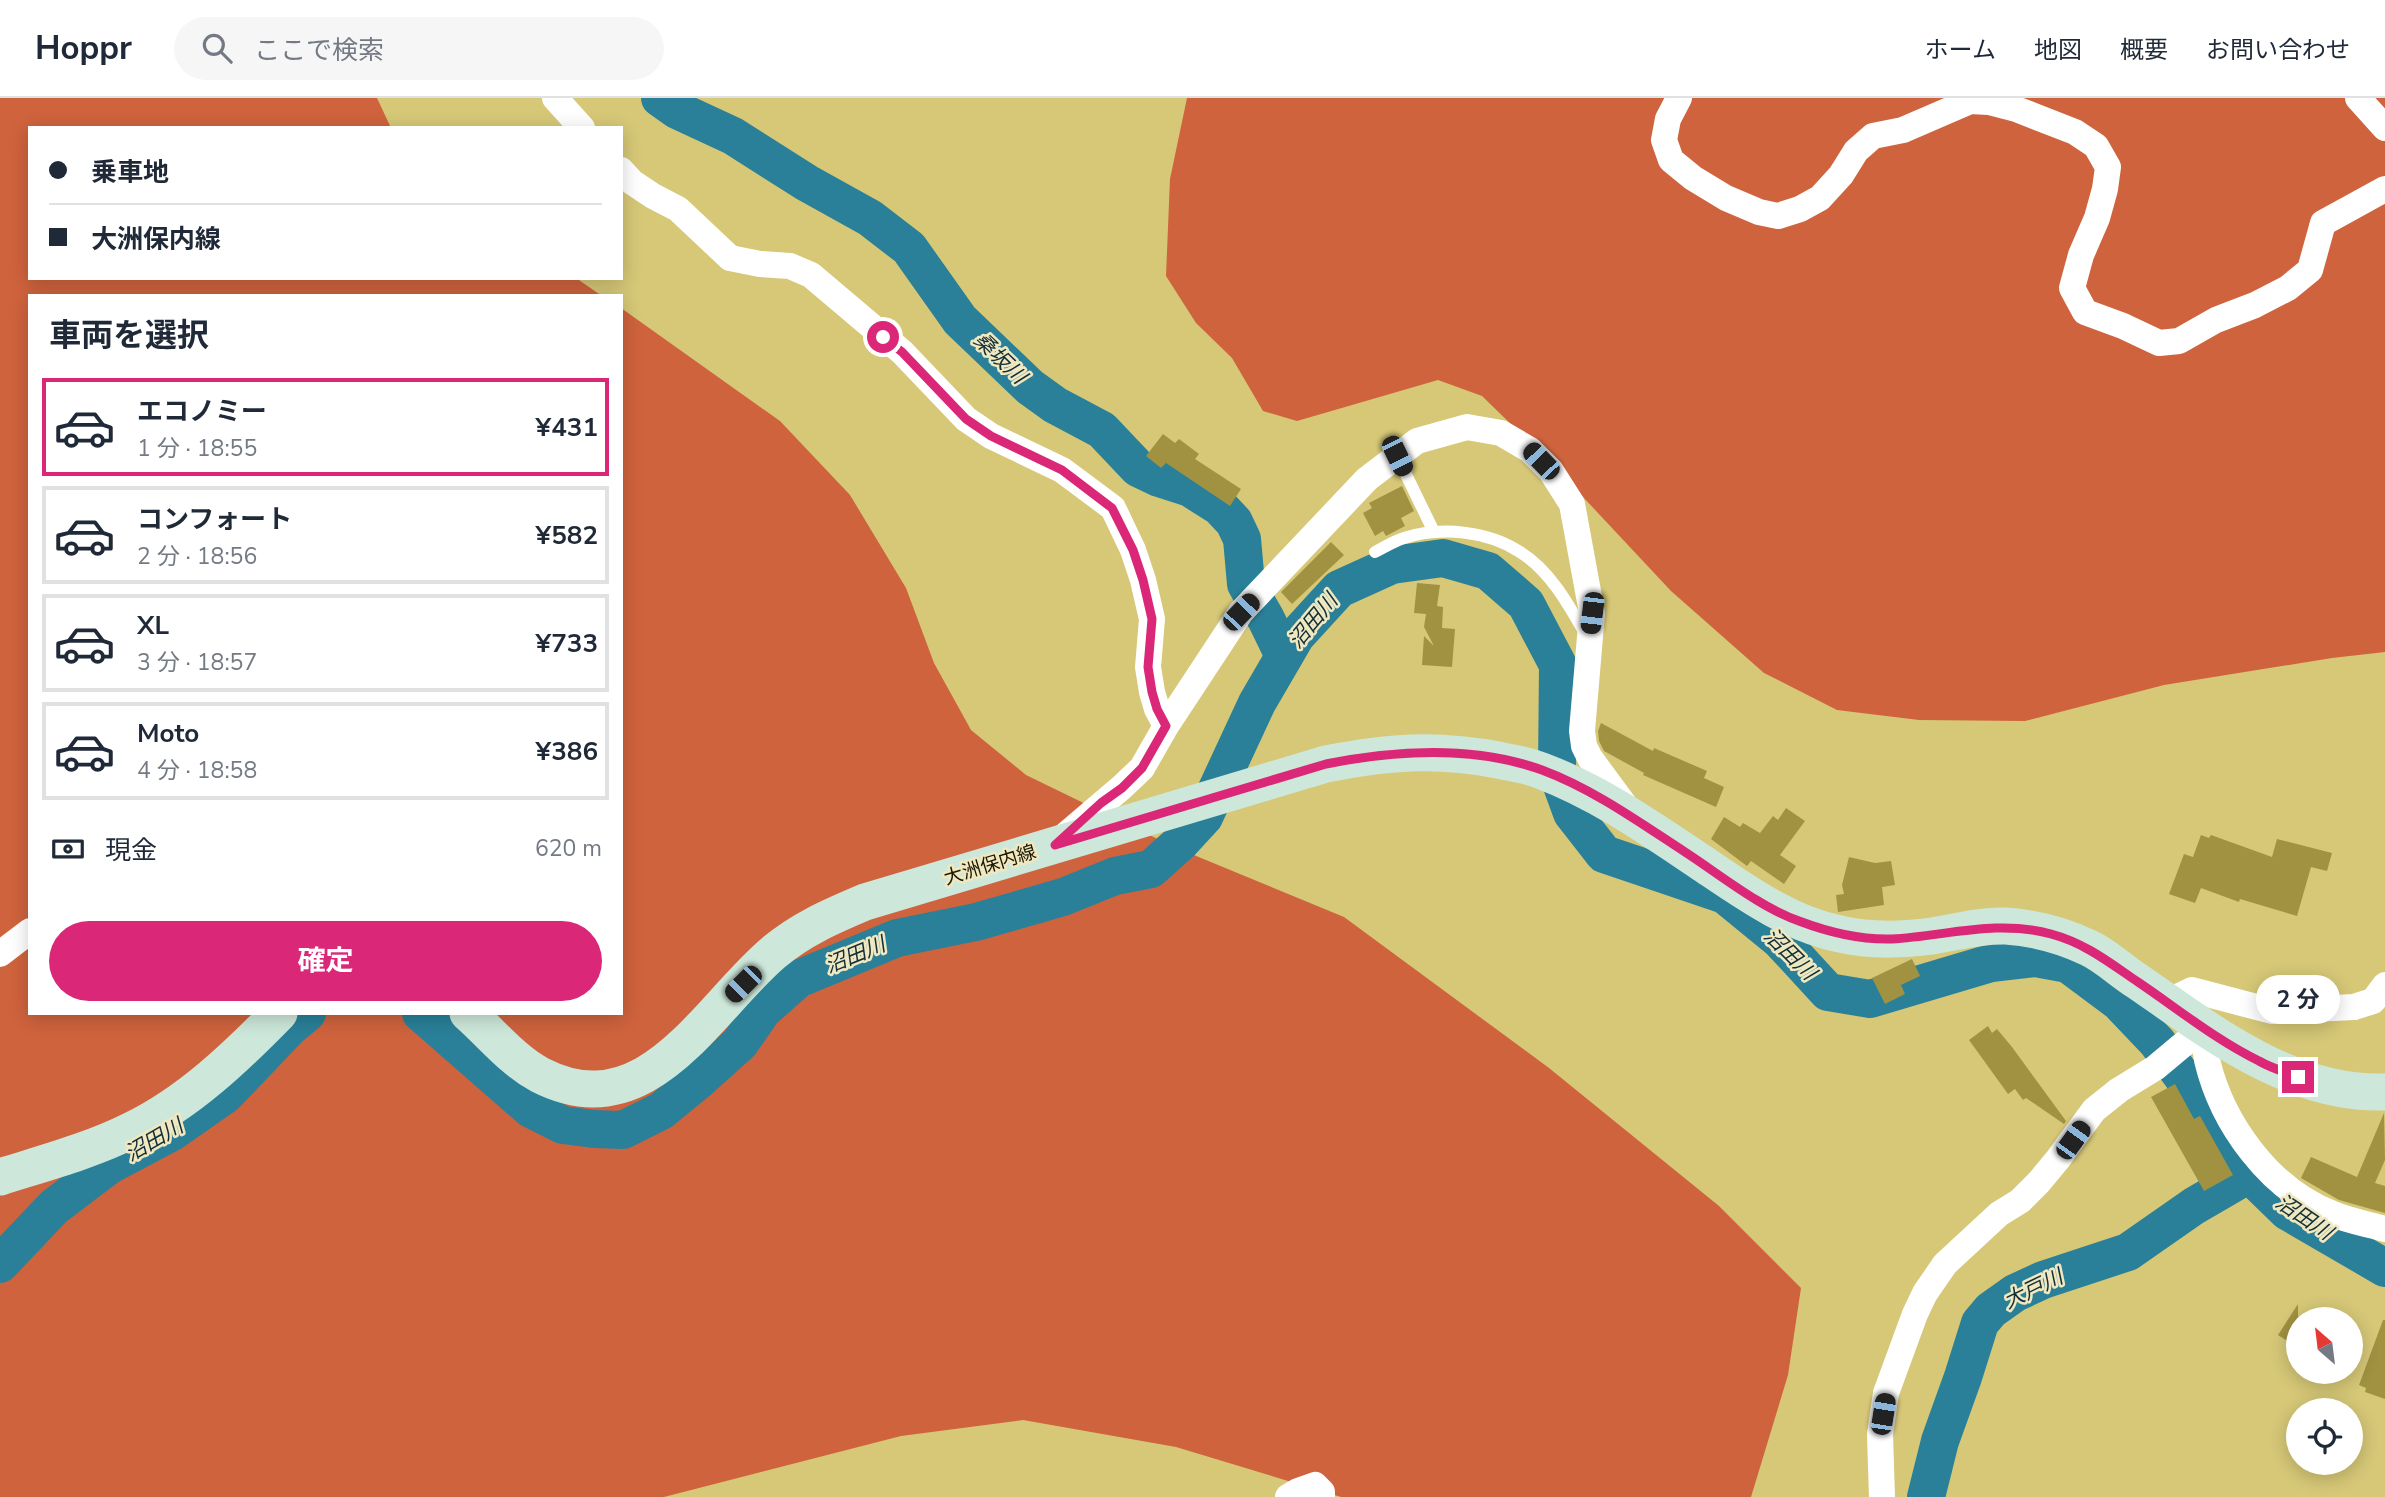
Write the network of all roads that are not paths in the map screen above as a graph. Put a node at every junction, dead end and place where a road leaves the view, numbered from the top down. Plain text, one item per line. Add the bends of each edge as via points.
1 (555, 98) edge
2 (1679, 98) edge
3 (2358, 98) edge
4 (580, 126) edge
5 (2385, 128) edge
6 (623, 172) edge
7 (2385, 189) edge
8 (1397, 456) junction
9 (1434, 532) junction
10 (1375, 552) dead end
11 (1588, 640) junction
12 (1166, 726) junction
13 (1633, 817) junction
14 (1055, 845) junction
15 (28, 933) edge
16 (0, 954) edge
17 (2385, 985) edge
18 (2167, 1002) junction
19 (277, 1015) edge
20 (470, 1015) edge
21 (2192, 1038) junction
22 (2385, 1093) edge
23 (0, 1177) edge
24 (2385, 1229) edge
25 (1288, 1497) edge
26 (1322, 1497) edge
27 (1882, 1497) edge

1 - 4 street
2 - 7 street via 1664,140 1671,160 1726,198 1778,216 1820,198 1873,136 1903,130 1970,102 2016,109 2075,132 2096,146 2108,167 2100,209 2072,288 2085,312 2159,344 2179,341 2288,288 2310,270 2323,223
3 - 5 street
6 - 12 street via 678,209 730,258 790,266 811,275 902,352 966,419 1062,470 1112,508 1143,580 1152,619 1148,667 1157,709
8 - 9 lane
8 - 11 street via 1418,441 1467,427 1501,433 1530,450 1551,471 1572,504 1592,613
8 - 12 street via 1367,479 1241,612
9 - 10 lane via 1404,538
9 - 11 lane via 1469,533 1521,552 1568,604
11 - 13 street via 1584,747
12 - 14 street via 1142,768
13 - 14 main road, 大洲保内線 via 1541,770 1484,757 1426,751 1326,764
13 - 18 main road, 大洲保内線 via 1795,920 1840,934 1889,939 2006,926 2050,933 2091,949
14 - 20 main road, 大洲保内線 via 865,902 795,935 662,1065 639,1080 589,1088 561,1084 520,1062
15 - 16 street
17 - 18 street via 2373,1001 2354,1007 2272,1011 2192,990
18 - 21 main road, 大洲保内線
19 - 23 main road via 167,1111 132,1131
21 - 22 main road, 大洲保内線 via 2318,1085
21 - 24 street via 2206,1058 2219,1098 2255,1158 2287,1189 2332,1214
21 - 27 street via 2094,1110 2039,1182 1945,1264 1925,1293 1886,1393 1880,1434
25 - 26 street via 1315,1485

